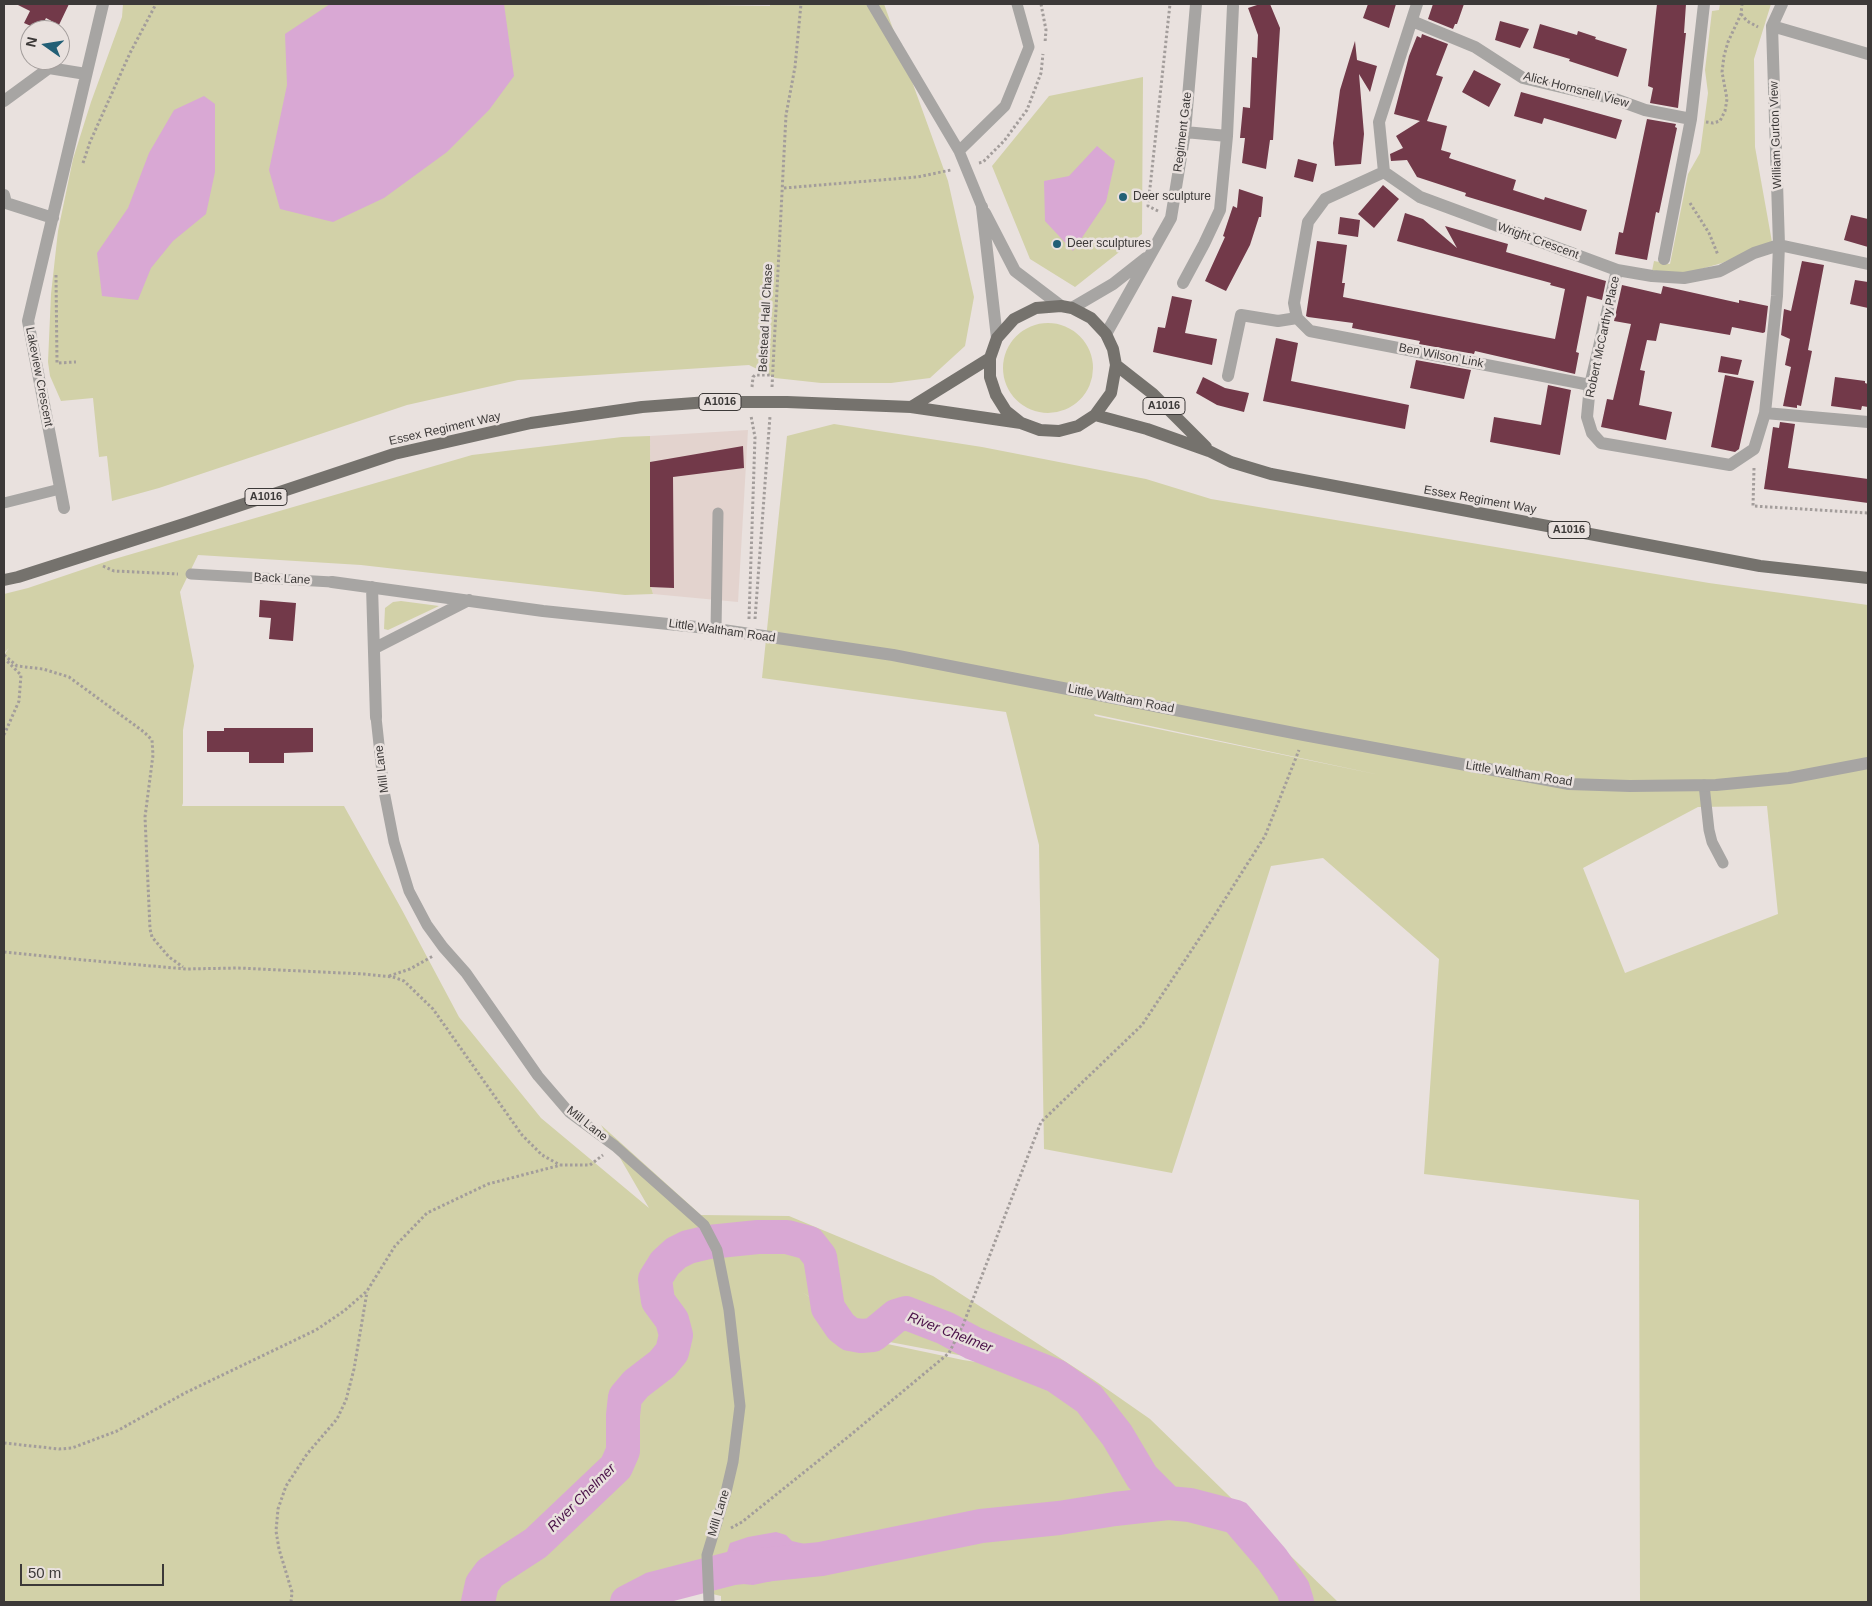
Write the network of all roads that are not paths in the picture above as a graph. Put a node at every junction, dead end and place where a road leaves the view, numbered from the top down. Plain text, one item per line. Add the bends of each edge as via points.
1 (102, 4) edge
2 (872, 4) edge
3 (1017, 4) edge
4 (1196, 4) edge
5 (1417, 4) edge
6 (1704, 4) edge
7 (1782, 4) edge
8 (1233, 6) dead end
9 (1412, 21) junction
10 (1768, 27) junction
11 (1868, 54) edge
12 (86, 74) junction
13 (4, 101) edge
14 (1691, 119) junction
15 (1185, 132) junction
16 (1228, 136) junction
17 (959, 151) junction
18 (1384, 172) junction
19 (4, 195) edge
20 (982, 207) junction
21 (53, 218) junction
22 (1779, 245) junction
23 (1150, 255) junction
24 (1664, 259) dead end
25 (1868, 264) edge
26 (1617, 270) junction
27 (1182, 283) dead end
28 (1066, 307) junction
29 (1297, 318) junction
30 (1106, 334) junction
31 (997, 338) junction
32 (990, 358) junction
33 (1116, 365) junction
34 (1228, 376) dead end
35 (1590, 386) junction
36 (911, 407) junction
37 (1765, 413) junction
38 (1095, 415) junction
39 (1868, 422) edge
40 (1021, 423) junction
41 (1209, 451) junction
42 (60, 489) junction
43 (4, 503) edge
44 (64, 508) dead end
45 (718, 513) dead end
46 (191, 574) road end
47 (1868, 578) edge
48 (4, 580) edge
49 (332, 582) joint
50 (372, 587) junction
51 (468, 600) junction
52 (716, 629) junction
53 (374, 648) junction
54 (376, 717) joint
55 (1868, 763) edge
56 (1704, 785) junction
57 (1723, 863) dead end
58 (709, 1597) edge

1 - 12 street, Lakeview Crescent
2 - 17 lane
3 - 17 lane via 1029,47 1005,106
4 - 15 street, Regiment Gate
5 - 9 street
6 - 14 street
7 - 10 street, William Gurton View
8 - 16 street
9 - 14 street, Alick Hornsnell View via 1475,47 1523,78
9 - 18 street via 1379,122
10 - 11 street
10 - 22 street, William Gurton View
12 - 13 street via 49,68
12 - 21 street, Lakeview Crescent
14 - 24 street
15 - 16 street
15 - 23 street, Regiment Gate via 1171,218
16 - 27 street via 1220,210
17 - 20 lane
18 - 26 street, Wright Crescent via 1420,197
18 - 29 street via 1325,200 1308,222 1294,303
19 - 21 street via 6,203
20 - 28 street via 1015,271
20 - 31 street
21 - 42 street, Lakeview Crescent via 28,321
22 - 25 street, Wright Crescent
22 - 26 street, Wright Crescent via 1754,253 1724,269 1684,278
22 - 37 street
23 - 28 street, Regiment Gate via 1113,284
23 - 30 street, Regiment Gate
26 - 35 street, Robert McCarthy Place
28 - 30 main road, Essex Regiment Way / A1016 via 1091,318
28 - 31 main road, Essex Regiment Way / A1016 via 1036,308 1014,319
29 - 34 street via 1278,321 1242,315
29 - 35 street, Ben Wilson Link via 1310,331
30 - 33 main road, Essex Regiment Way / A1016
31 - 32 main road, Essex Regiment Way / A1016
32 - 36 main road
32 - 40 main road, Essex Regiment Way / A1016 via 990,377 996,396 1006,411
33 - 38 main road, Essex Regiment Way / A1016 via 1111,393
33 - 41 main road, Essex Regiment Way / A1016 via 1153,394
35 - 37 street, Robert McCarthy Place via 1587,417 1592,433 1602,443 1730,465 1754,449
36 - 40 main road, Essex Regiment Way / A1016
36 - 48 main road, Essex Regiment Way / A1016 via 708,402 642,407 541,422 394,454
37 - 39 street
38 - 40 main road, Essex Regiment Way / A1016 via 1078,426 1059,431 1040,430
38 - 41 main road, Essex Regiment Way / A1016 via 1147,428
41 - 47 main road, Essex Regiment Way / A1016 via 1231,462 1271,474 1329,486 1760,566
42 - 43 lane
42 - 44 street, Lakeview Crescent
45 - 52 lane
46 - 49 lane, Back Lane
49 - 50 street, Back Lane
50 - 51 street, Little Waltham Road
50 - 53 street, Mill Lane
51 - 52 street, Little Waltham Road
51 - 53 street
52 - 56 street, Little Waltham Road via 893,655 1568,784
53 - 54 street, Mill Lane
54 - 58 lane, Mill Lane via 384,791 394,842 409,891 427,924 442,947 466,973 538,1076 570,1112 615,1146 704,1225 717,1250 729,1310 740,1406 733,1462 707,1555
55 - 56 street, Little Waltham Road via 1789,778
56 - 57 lane via 1709,830

